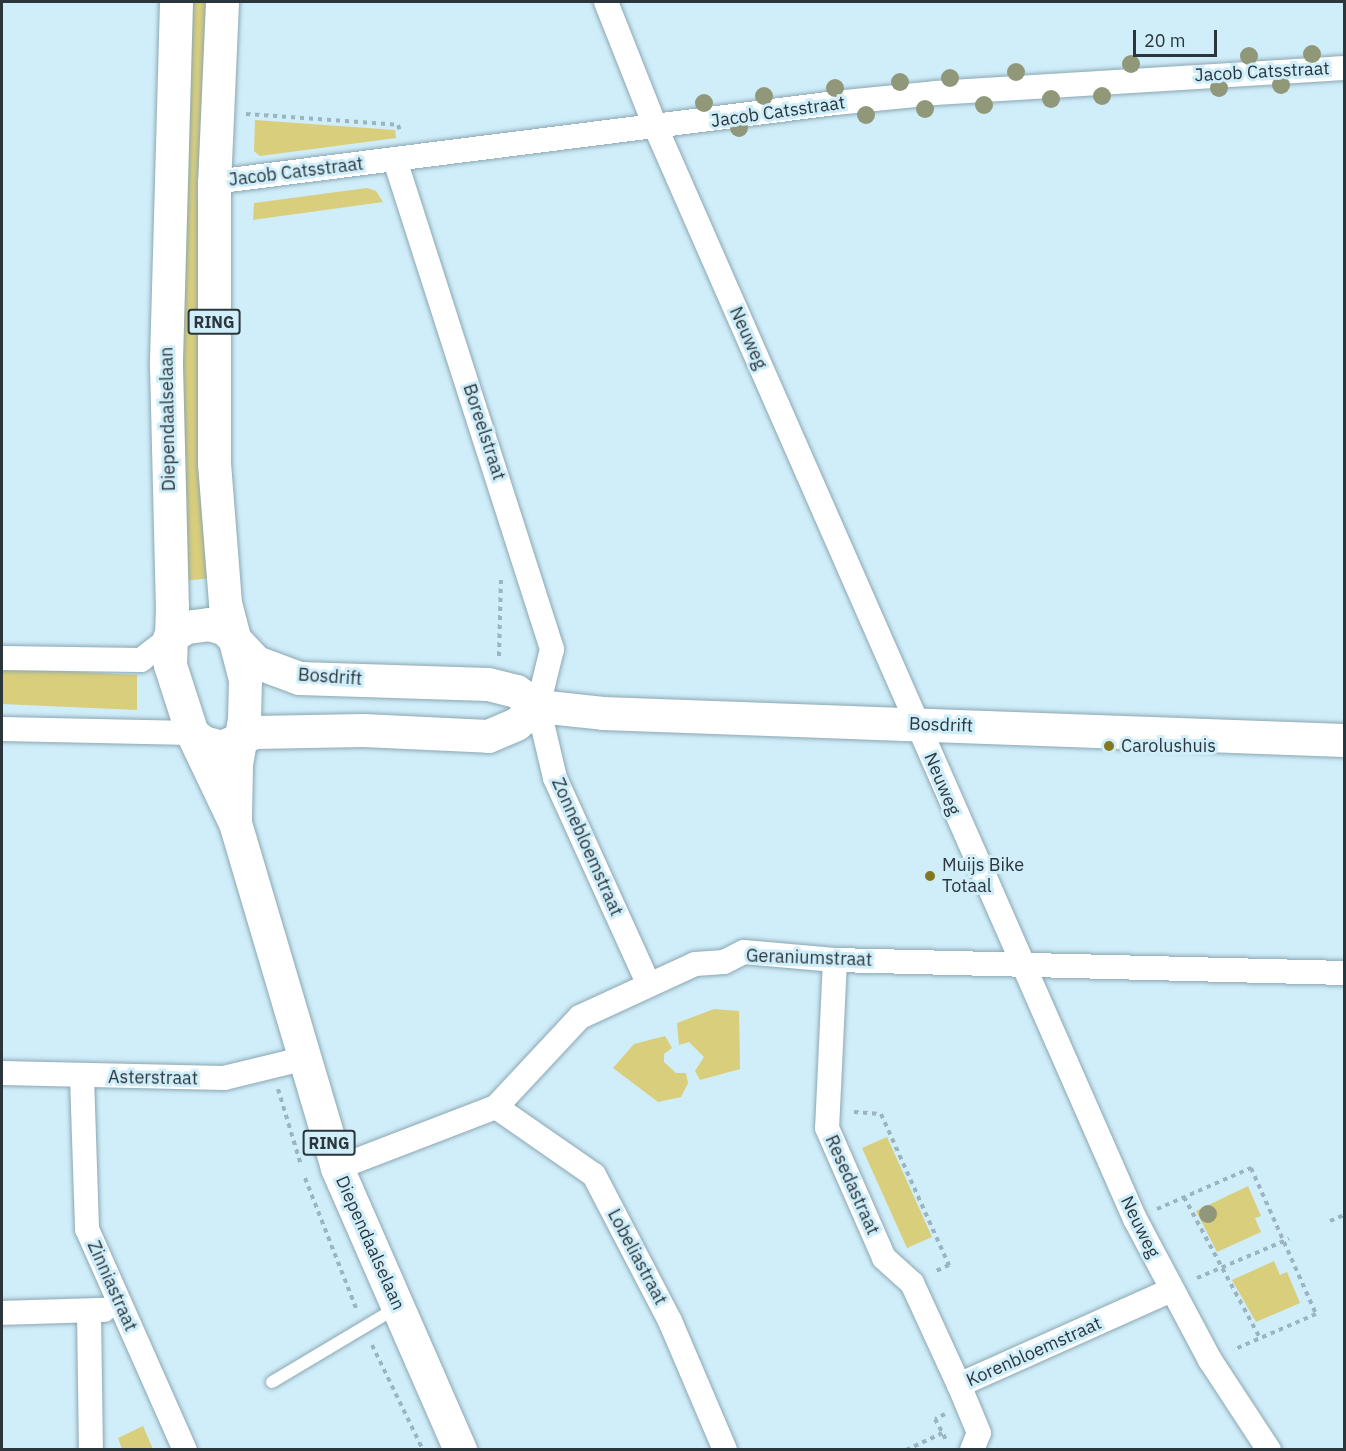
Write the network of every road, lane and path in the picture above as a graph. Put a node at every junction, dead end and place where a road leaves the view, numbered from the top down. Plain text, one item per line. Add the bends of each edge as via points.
1 (176, 2) edge
2 (222, 2) edge
3 (606, 2) edge
4 (1344, 68) edge
5 (244, 114) dead end
6 (656, 128) junction
7 (403, 160) junction
8 (214, 182) junction
9 (518, 537) junction
10 (169, 638) junction
11 (236, 640) junction
12 (2, 658) edge
13 (527, 699) junction
14 (916, 724) junction
15 (2, 729) edge
16 (192, 733) junction
17 (241, 737) junction
18 (1344, 740) edge
19 (235, 823) junction
20 (835, 960) junction
21 (1020, 964) junction
22 (1344, 973) edge
23 (648, 983) junction
24 (302, 1059) junction
25 (2, 1073) edge
26 (82, 1077) junction
27 (496, 1107) junction
28 (827, 1111) junction
29 (337, 1168) junction
30 (1184, 1197) junction
31 (1344, 1215) edge
32 (1135, 1219) junction
33 (1330, 1221) dead end
34 (1289, 1239) dead end
35 (1283, 1241) junction
36 (1221, 1268) junction
37 (912, 1283) junction
38 (1171, 1290) junction
39 (398, 1307) junction
40 (121, 1308) junction
41 (89, 1312) junction
42 (2, 1313) edge
43 (1260, 1338) junction
44 (1210, 1360) junction
45 (273, 1382) dead end
46 (959, 1385) junction
47 (942, 1433) dead end
48 (91, 1449) edge
49 (185, 1449) edge
50 (460, 1449) edge
51 (725, 1449) edge
52 (906, 1449) edge
53 (972, 1449) edge
54 (1269, 1449) edge

1 - 10 main road, Diependaalselaan / RING via 166,364 172,607
2 - 8 main road, Diependaalselaan / RING
3 - 6 street, Neuweg
4 - 6 street, Jacob Catsstraat via 935,93
5 - 7 path via 398,125
6 - 7 street, Jacob Catsstraat
6 - 14 street, Neuweg
7 - 8 street, Jacob Catsstraat
7 - 9 street, Boreelstraat
8 - 11 main road, Diependaalselaan / RING via 214,462 225,603
9 - 13 street, Boreelstraat via 552,649
9 - 13 path via 501,558 499,660 513,664
10 - 11 main road, Bosdrift via 202,623 225,629
10 - 12 street, Bosdrift via 141,660
10 - 16 main road, Diependaalselaan / RING via 174,685
11 - 13 main road, Bosdrift via 256,662 299,678 488,684
11 - 17 main road, Diependaalselaan / RING via 245,679
13 - 14 main road, Bosdrift via 603,713
13 - 17 main road via 516,724 488,736 363,730 254,732
13 - 23 street, Zonnebloemstraat via 555,778
14 - 18 main road, Bosdrift
14 - 21 street, Neuweg
15 - 16 street
16 - 17 main road via 203,742 222,747
16 - 19 main road, Diependaalselaan / RING
17 - 19 main road, Diependaalselaan / RING via 236,764
19 - 24 main road, Diependaalselaan / RING
20 - 21 street, Geraniumstraat
20 - 23 street, Geraniumstraat via 744,952 724,962 695,964
20 - 28 street, Resedastraat
21 - 22 street, Geraniumstraat
21 - 32 street, Neuweg
23 - 27 street, Geraniumstraat via 580,1017
24 - 26 street, Asterstraat via 224,1078
24 - 29 main road, Diependaalselaan / RING
25 - 26 street, Asterstraat
26 - 40 street, Zinniastraat via 87,1229
27 - 29 street, Geraniumstraat
27 - 51 street, Lobeliastraat via 594,1175 670,1321
28 - 37 street, Resedastraat via 827,1128 884,1258
28 - 37 path via 881,1114 949,1265
29 - 39 main road, Diependaalselaan / RING
30 - 32 path
30 - 35 path via 1251,1168
30 - 36 path
31 - 33 path
32 - 38 street, Neuweg
34 - 35 path
35 - 36 path
35 - 43 path via 1316,1314
36 - 38 path
36 - 43 path
37 - 46 street, Resedastraat
38 - 44 street, Neuweg
38 - 46 street, Korenbloemstraat
39 - 45 lane
39 - 50 main road, Diependaalselaan / RING
40 - 41 street
40 - 49 street, Zinniastraat
41 - 42 street
41 - 48 street, Zinniastraat
43 - 44 path
44 - 54 street, Neuweg
46 - 53 street, Korenbloemstraat via 979,1433
47 - 52 path

